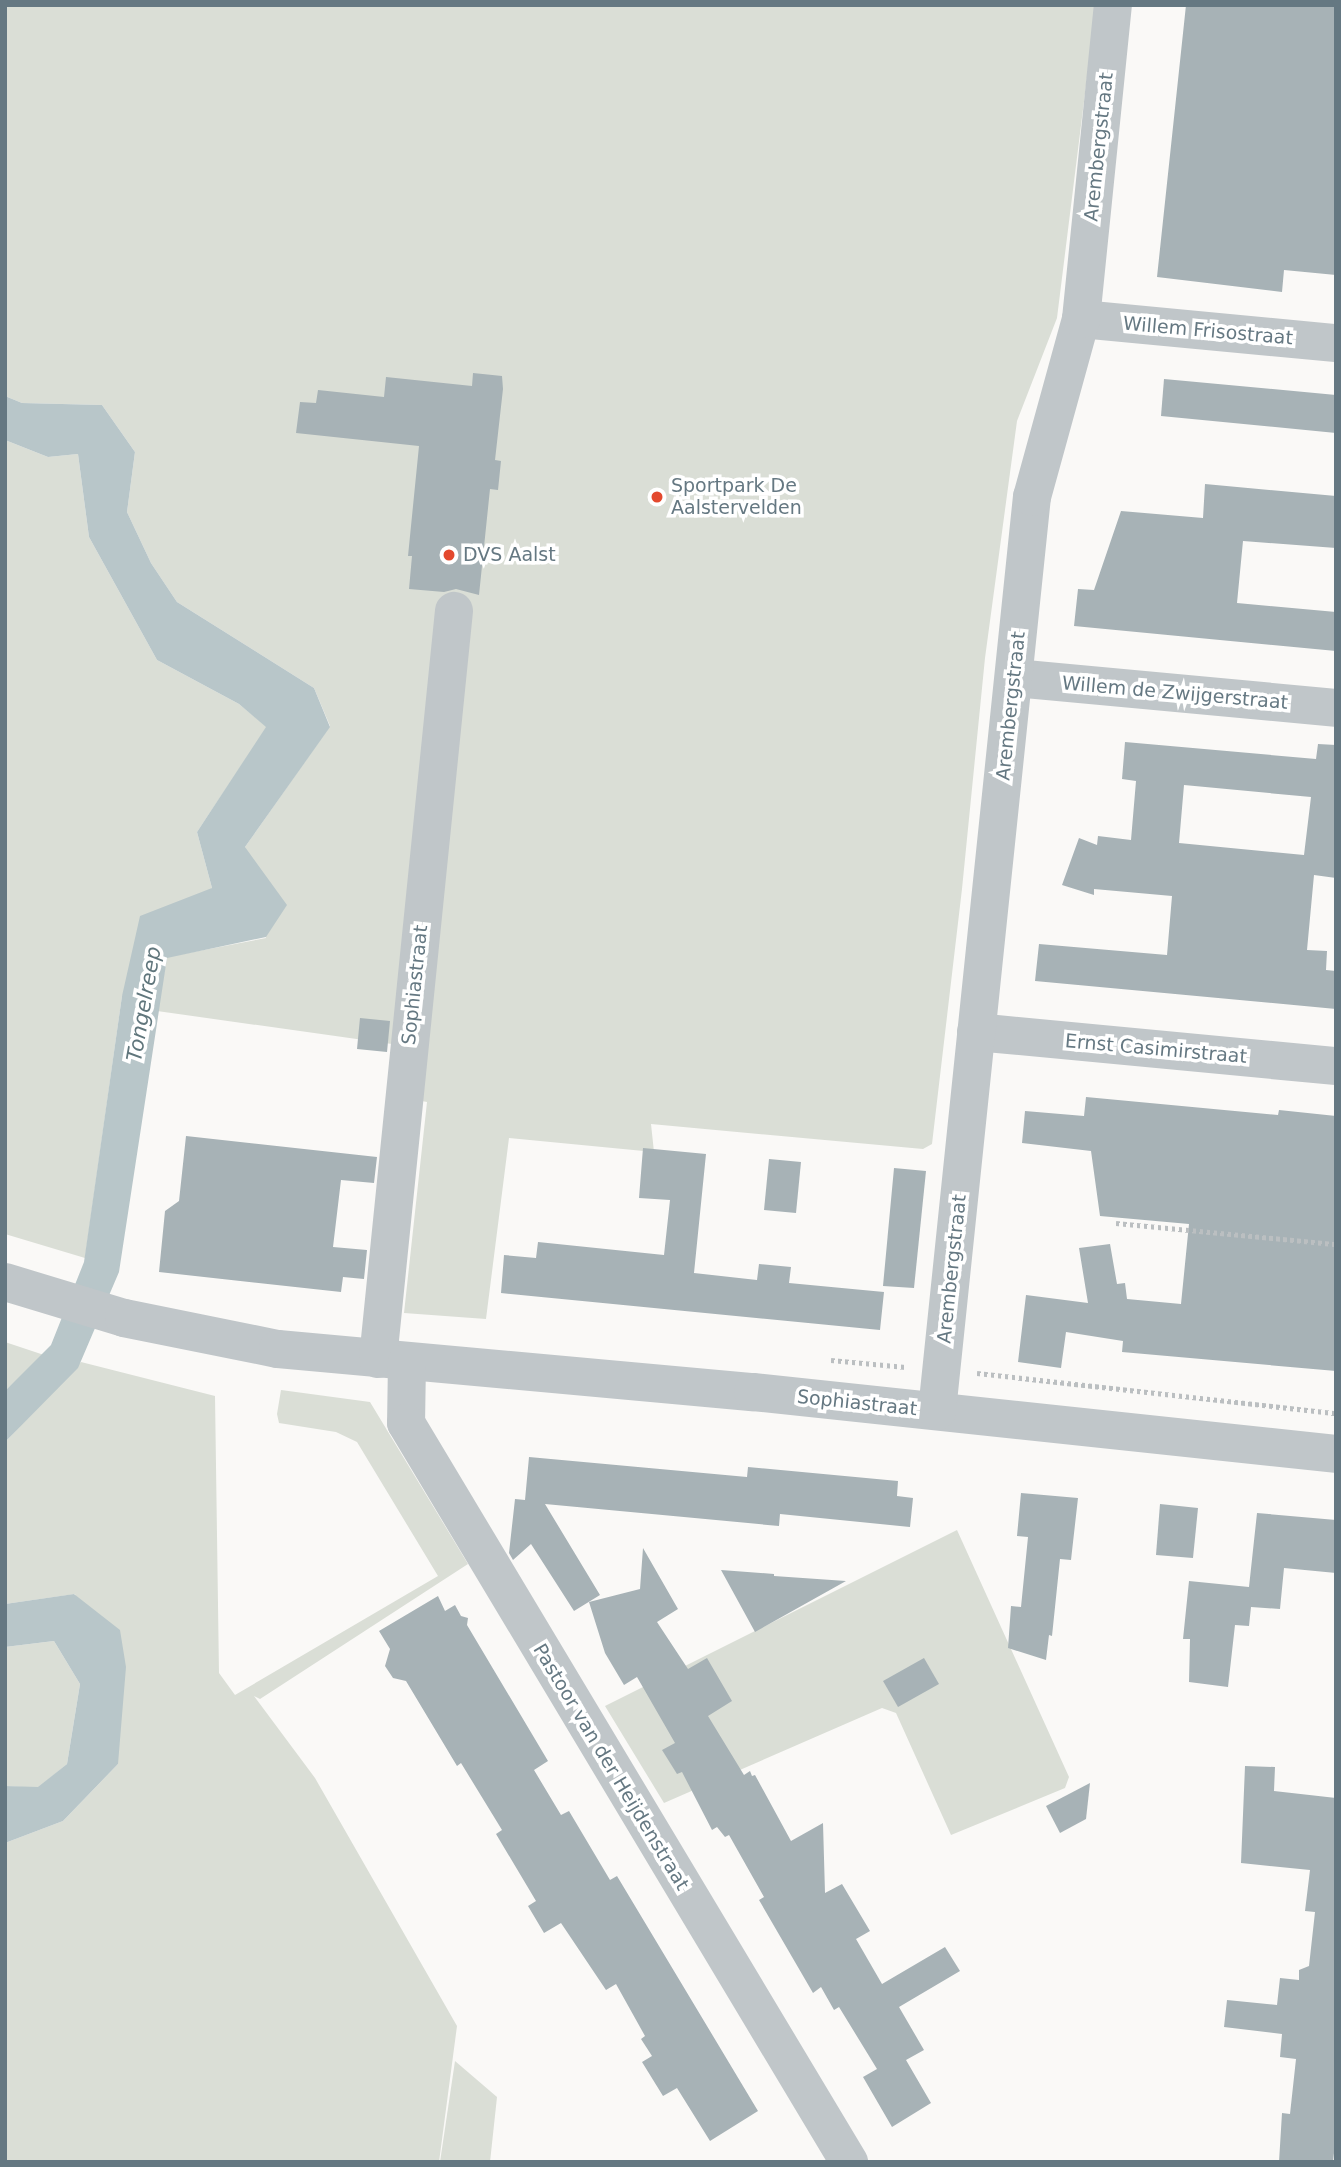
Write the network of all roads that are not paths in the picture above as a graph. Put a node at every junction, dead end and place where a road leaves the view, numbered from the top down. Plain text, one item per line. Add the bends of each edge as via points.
1 (1113, 5) edge
2 (1081, 319) junction
3 (1336, 343) edge
4 (454, 611) dead end
5 (1014, 678) junction
6 (1336, 708) edge
7 (975, 1032) junction
8 (1336, 1066) edge
9 (5, 1282) edge
10 (392, 1361) junction
11 (937, 1411) junction
12 (1336, 1454) edge
13 (849, 2162) edge

1 - 2 street, Arembergstraat
2 - 3 street, Willem Frisostraat
2 - 5 street, Arembergstraat via 1032,497
4 - 10 street, Sophiastraat
5 - 6 street, Willem de Zwijgerstraat
5 - 7 street, Arembergstraat
7 - 8 street, Ernst Casimirstraat
7 - 11 street, Arembergstraat
9 - 10 street, Sophiastraat via 124,1318 278,1349
10 - 11 street, Sophiastraat
10 - 13 street, Pastoor van der Heijdenstraat via 406,1423
11 - 12 street, Sophiastraat

